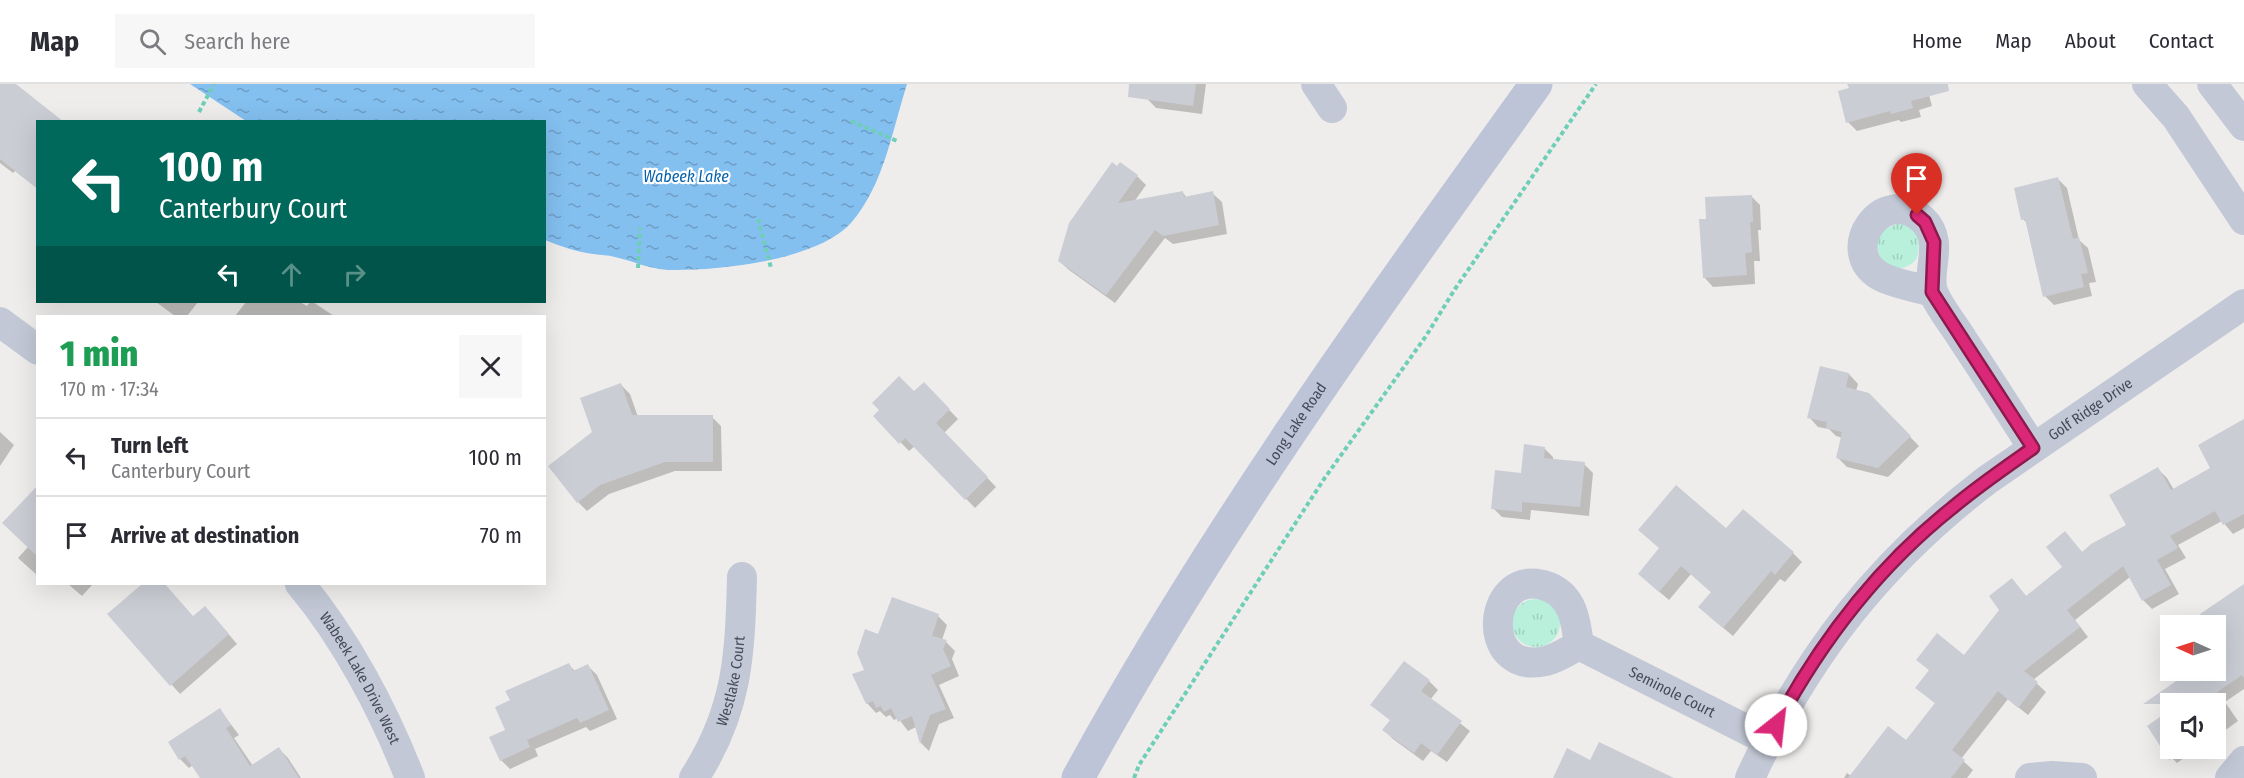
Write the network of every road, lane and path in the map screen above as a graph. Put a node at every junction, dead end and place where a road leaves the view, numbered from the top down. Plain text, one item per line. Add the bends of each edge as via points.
1 (214, 84) edge
2 (1536, 84) edge
3 (1596, 84) edge
4 (2147, 84) edge
5 (2212, 84) edge
6 (199, 112) dead end
7 (851, 121) dead end
8 (2244, 126) edge
9 (897, 141) dead end
10 (758, 219) dead end
11 (2244, 220) edge
12 (640, 228) dead end
13 (638, 268) dead end
14 (771, 268) dead end
15 (1932, 292) dead end
16 (2244, 304) edge
17 (0, 322) edge
18 (36, 349) edge
19 (2033, 448) junction
20 (742, 577) dead end
21 (301, 585) edge
22 (1579, 645) dead end
23 (1767, 740) junction
24 (2244, 761) edge
25 (410, 778) edge
26 (694, 778) edge
27 (1078, 778) edge
28 (1134, 778) edge
29 (1750, 778) edge
30 (2030, 778) edge
31 (2082, 778) edge
32 (2230, 778) edge

1 - 6 path
2 - 27 main road, Long Lake Road via 1256,482 1179,602
3 - 28 path via 1317,489
4 - 11 street via 2176,117
5 - 8 street
7 - 9 path
10 - 14 path
12 - 13 path
15 - 19 street
16 - 19 street, Golf Ridge Drive
17 - 18 street
19 - 23 street, Golf Ridge Drive via 1950,509 1894,561 1824,646
20 - 26 street, Westlake Court via 741,630 733,692 720,730
21 - 25 street, Wabeek Lake Drive West via 361,675
22 - 23 street, Seminole Court
23 - 29 street, Golf Ridge Drive
24 - 32 street
30 - 31 street

